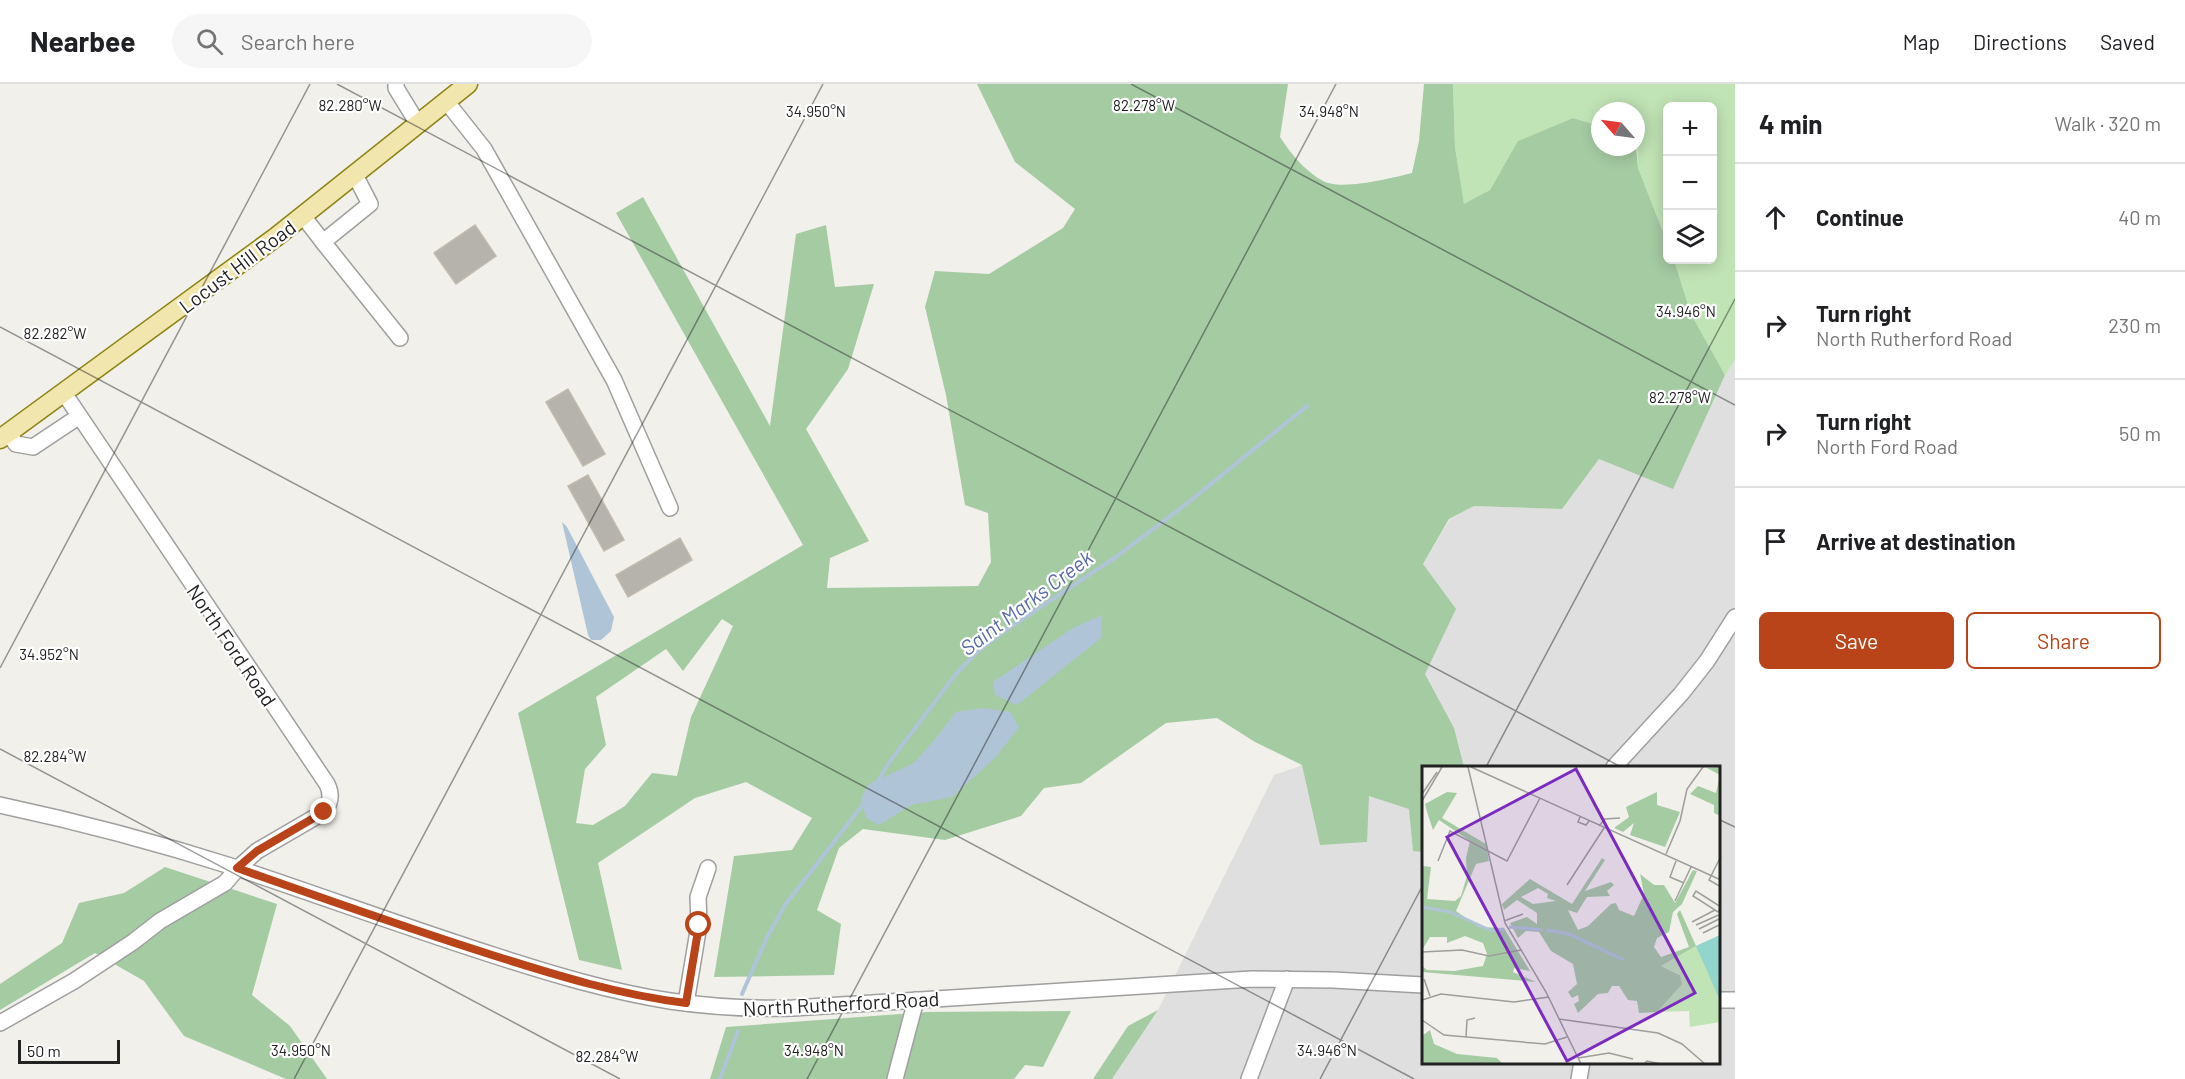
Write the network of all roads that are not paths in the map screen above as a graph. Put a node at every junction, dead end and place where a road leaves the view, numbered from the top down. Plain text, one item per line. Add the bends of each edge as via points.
1 (396, 84) edge
2 (468, 84) edge
3 (447, 101) junction
4 (418, 124) junction
5 (355, 175) junction
6 (303, 216) junction
7 (323, 242) junction
8 (400, 338) dead end
9 (64, 393) junction
10 (78, 417) junction
11 (4, 436) edge
12 (670, 508) dead end
13 (1735, 617) edge
14 (1615, 766) edge
15 (0, 805) edge
16 (237, 868) junction
17 (708, 868) dead end
18 (1287, 979) junction
19 (1422, 985) edge
20 (916, 1000) junction
21 (686, 1003) junction
22 (0, 1023) edge
23 (1582, 1064) edge
24 (895, 1079) edge
25 (1250, 1079) edge
26 (1579, 1079) edge

1 - 4 street
2 - 3 main road, Locust Hill Road
3 - 4 main road, Locust Hill Road
3 - 12 street via 484,149 614,380
4 - 5 main road, Locust Hill Road
5 - 6 main road, Locust Hill Road
5 - 7 street via 370,204
6 - 7 street
6 - 9 main road, Locust Hill Road
7 - 8 street
9 - 10 street, North Ford Road
9 - 11 main road, Locust Hill Road
10 - 11 street via 33,447 16,444
10 - 16 street, North Ford Road via 329,789 330,801 324,812 257,851
13 - 14 street via 1681,694
15 - 16 street, North Rutherford Road via 149,841
16 - 21 street, North Rutherford Road via 548,972
16 - 22 street, North Ford Road via 225,883 160,921 74,981
17 - 21 street via 698,897 699,925
18 - 19 street, North Rutherford Road
18 - 20 street, North Rutherford Road via 1214,980
18 - 25 street
20 - 21 street, North Rutherford Road via 747,1009
20 - 24 street
23 - 26 street

